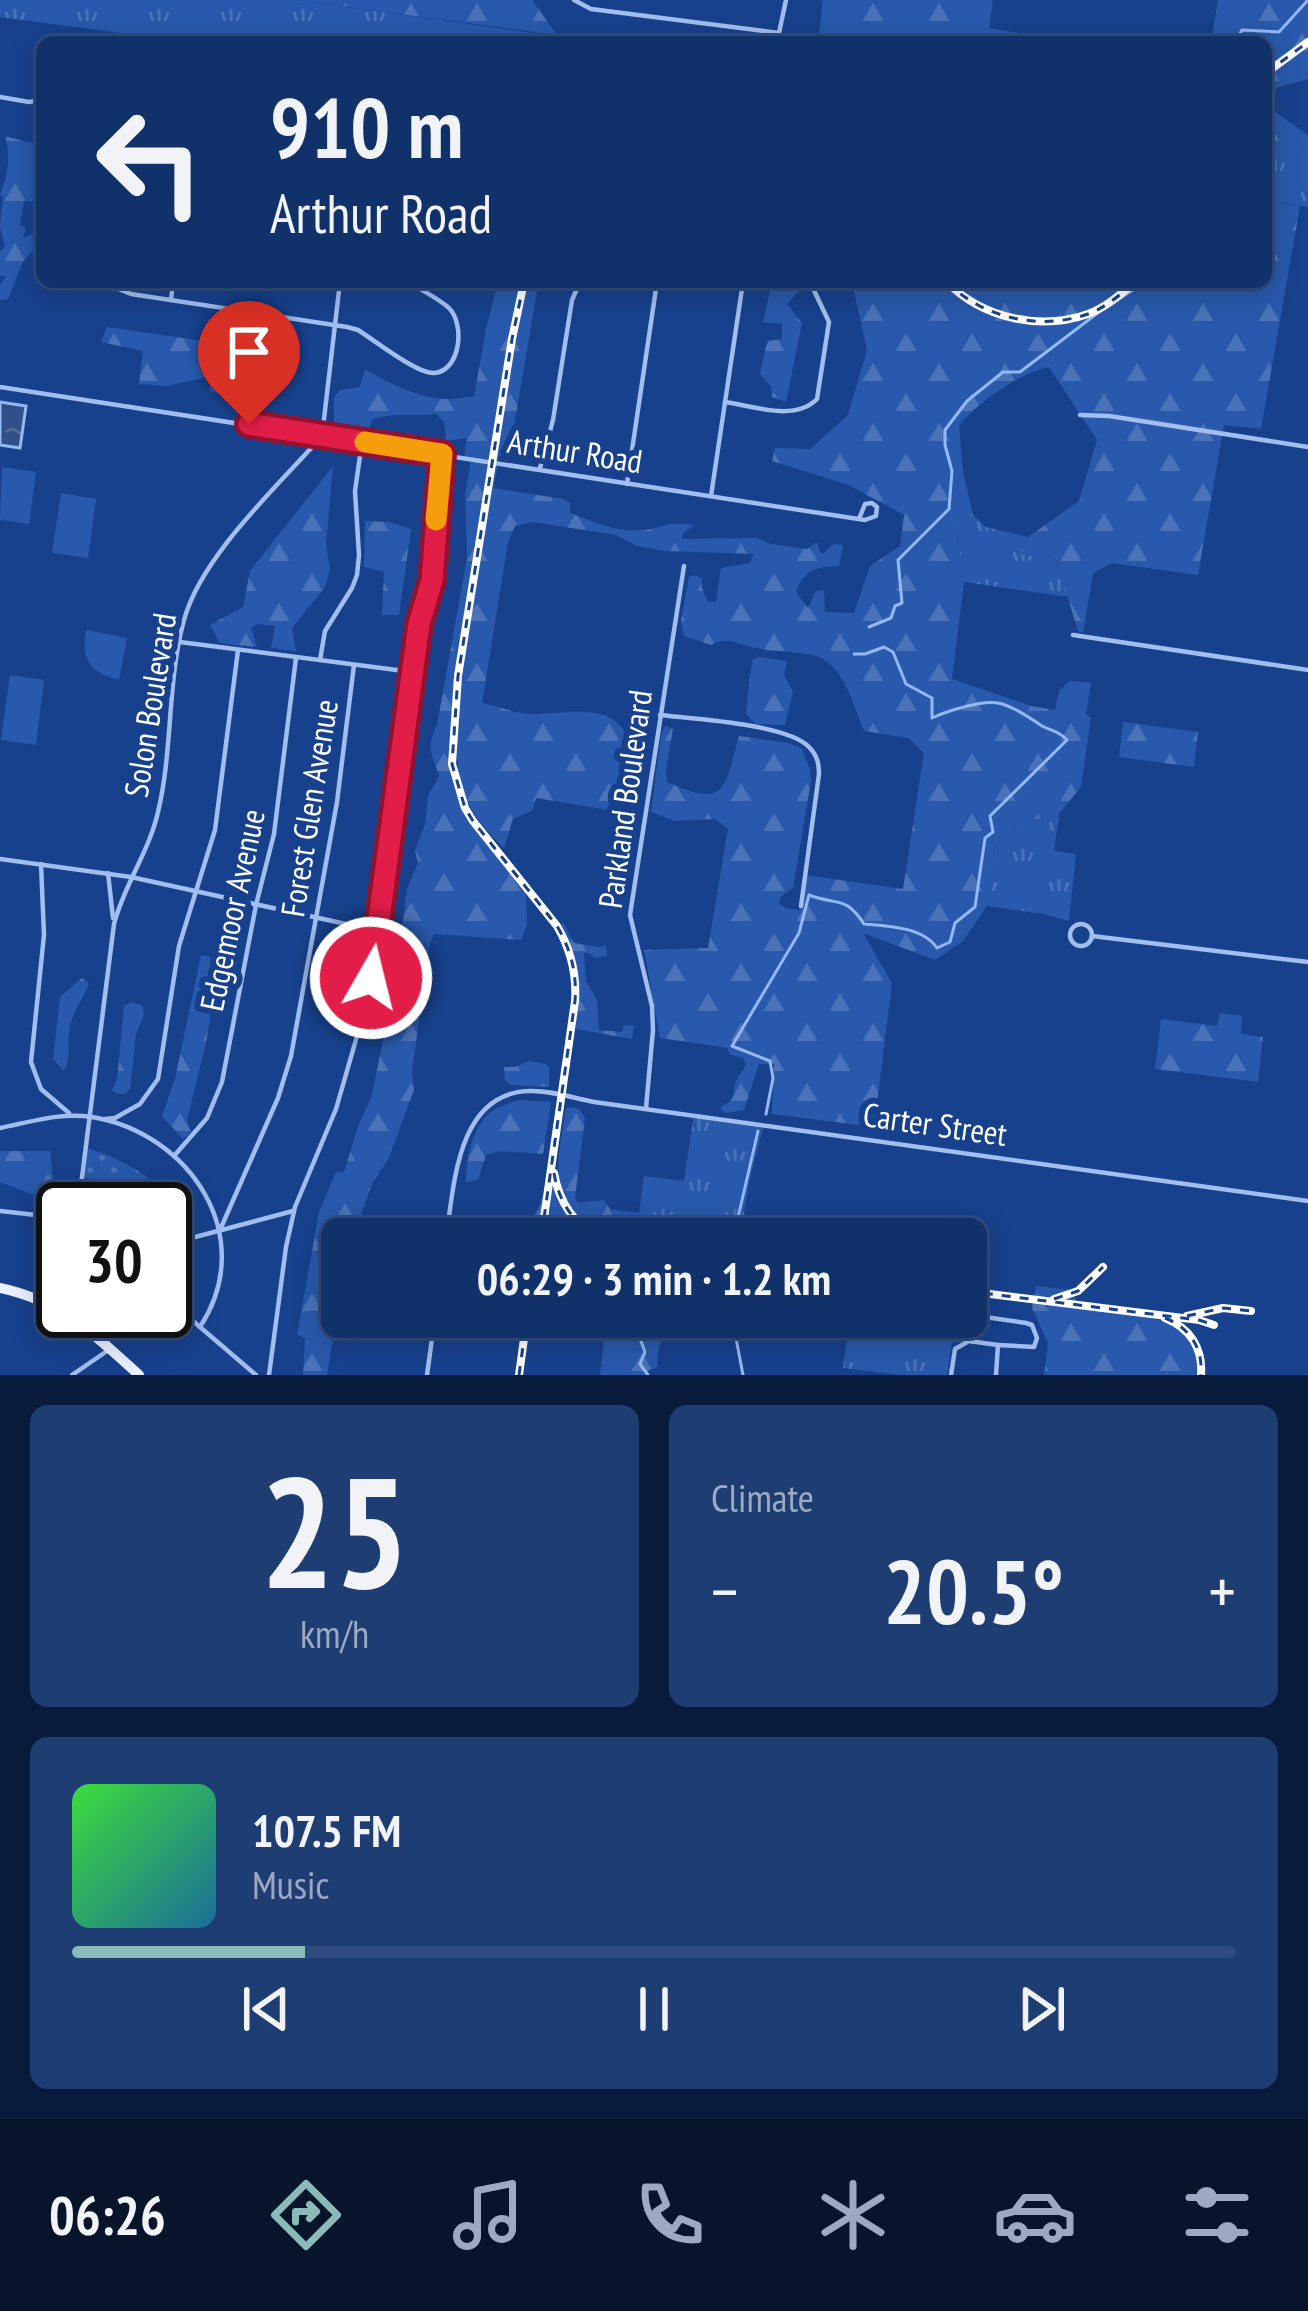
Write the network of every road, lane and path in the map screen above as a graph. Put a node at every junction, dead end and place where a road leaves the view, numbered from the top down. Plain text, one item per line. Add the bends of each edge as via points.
1 (574, 0) edge
2 (786, 0) edge
3 (0, 97) edge
4 (36, 101) edge
5 (116, 288) edge
6 (172, 288) edge
7 (339, 288) edge
8 (417, 288) edge
9 (577, 288) edge
10 (656, 288) edge
11 (742, 288) edge
12 (813, 288) edge
13 (171, 300) junction
14 (336, 325) junction
15 (0, 386) edge
16 (725, 402) junction
17 (1080, 415) dead end
18 (296, 431) junction
19 (322, 436) junction
20 (362, 442) junction
21 (1308, 447) edge
22 (304, 454) junction
23 (442, 454) junction
24 (540, 468) junction
25 (627, 484) junction
26 (711, 497) junction
27 (859, 519) dead end
28 (684, 566) dead end
29 (1073, 634) dead end
30 (179, 642) junction
31 (238, 650) junction
32 (296, 658) junction
33 (320, 660) junction
34 (354, 664) junction
35 (1308, 670) edge
36 (412, 672) junction
37 (660, 715) junction
38 (0, 859) edge
39 (41, 864) junction
40 (108, 873) junction
41 (130, 877) junction
42 (195, 890) junction
43 (256, 905) junction
44 (801, 906) dead end
45 (317, 919) junction
46 (114, 924) junction
47 (378, 931) junction
48 (1092, 936) dead end
49 (1308, 962) edge
50 (646, 1108) junction
51 (71, 1114) junction
52 (90, 1117) junction
53 (105, 1119) junction
54 (0, 1128) edge
55 (174, 1156) junction
56 (82, 1182) edge
57 (1308, 1201) edge
58 (0, 1210) edge
59 (294, 1210) junction
60 (36, 1215) edge
61 (450, 1218) edge
62 (220, 1230) junction
63 (192, 1238) edge
64 (0, 1288) edge
65 (36, 1298) edge
66 (192, 1320) edge
67 (200, 1327) junction
68 (97, 1338) edge
69 (432, 1338) edge
70 (973, 1342) junction
71 (998, 1345) junction
72 (110, 1349) junction
73 (72, 1375) edge
74 (139, 1375) edge
75 (256, 1375) edge
76 (269, 1375) edge
77 (427, 1375) edge
78 (951, 1375) edge
79 (996, 1375) edge

1 - 2 street via 591,9 779,33
3 - 4 street
5 - 13 street
6 - 13 street
7 - 14 street
8 - 14 street via 449,308 459,330 452,361 440,372
9 - 24 street
10 - 25 street
11 - 16 street
12 - 16 street via 829,322 817,399 797,412
13 - 14 street
14 - 19 street
15 - 18 street, Arthur Road
16 - 26 street
17 - 21 street
18 - 19 street, Arthur Road
18 - 22 street via 306,438
19 - 20 street, Arthur Road
19 - 22 street, Solon Boulevard
20 - 23 street, Arthur Road
20 - 33 street via 357,575 325,631
22 - 30 street, Solon Boulevard via 207,571
23 - 24 street, Arthur Road
23 - 36 street via 432,580
24 - 25 street, Arthur Road
25 - 26 street, Arthur Road
26 - 27 street, Arthur Road
28 - 37 street, Parkland Boulevard
29 - 35 street
30 - 31 street
30 - 41 street, Solon Boulevard via 159,807
31 - 32 street
31 - 42 street via 215,830
32 - 33 street
32 - 43 street, Edgemoor Avenue via 274,834
33 - 34 street
34 - 36 street
34 - 45 street, Forest Glen Avenue
36 - 47 street
37 - 44 street via 781,731 819,760
37 - 50 street, Parkland Boulevard via 630,915 652,1006
38 - 39 street
39 - 40 street
39 - 51 street via 44,935 31,1062 41,1089
40 - 41 street
40 - 46 street
41 - 42 street
41 - 46 street, Solon Boulevard
42 - 43 street
42 - 53 street via 158,1079 140,1104
43 - 45 street
43 - 55 street, Edgemoor Avenue via 218,1095
45 - 47 street
45 - 62 street, Forest Glen Avenue via 285,1079
46 - 52 street, Solon Boulevard
47 - 59 street via 354,1053
48 - 49 street
50 - 57 street, Carter Street
50 - 61 street, Carter Street via 533,1090 483,1109 466,1140
51 - 52 street
51 - 54 street
52 - 53 street
52 - 56 street, Solon Boulevard
53 - 55 street
55 - 62 street
58 - 60 street
59 - 62 street
59 - 76 street
62 - 63 street
62 - 67 street via 222,1275
64 - 65 main road
66 - 67 street
67 - 75 street
68 - 72 main road
69 - 77 street
70 - 71 street
70 - 71 street via 978,1316 1032,1325 1037,1338 1034,1347
70 - 78 street via 956,1349
71 - 79 street
72 - 73 street
72 - 74 main road

